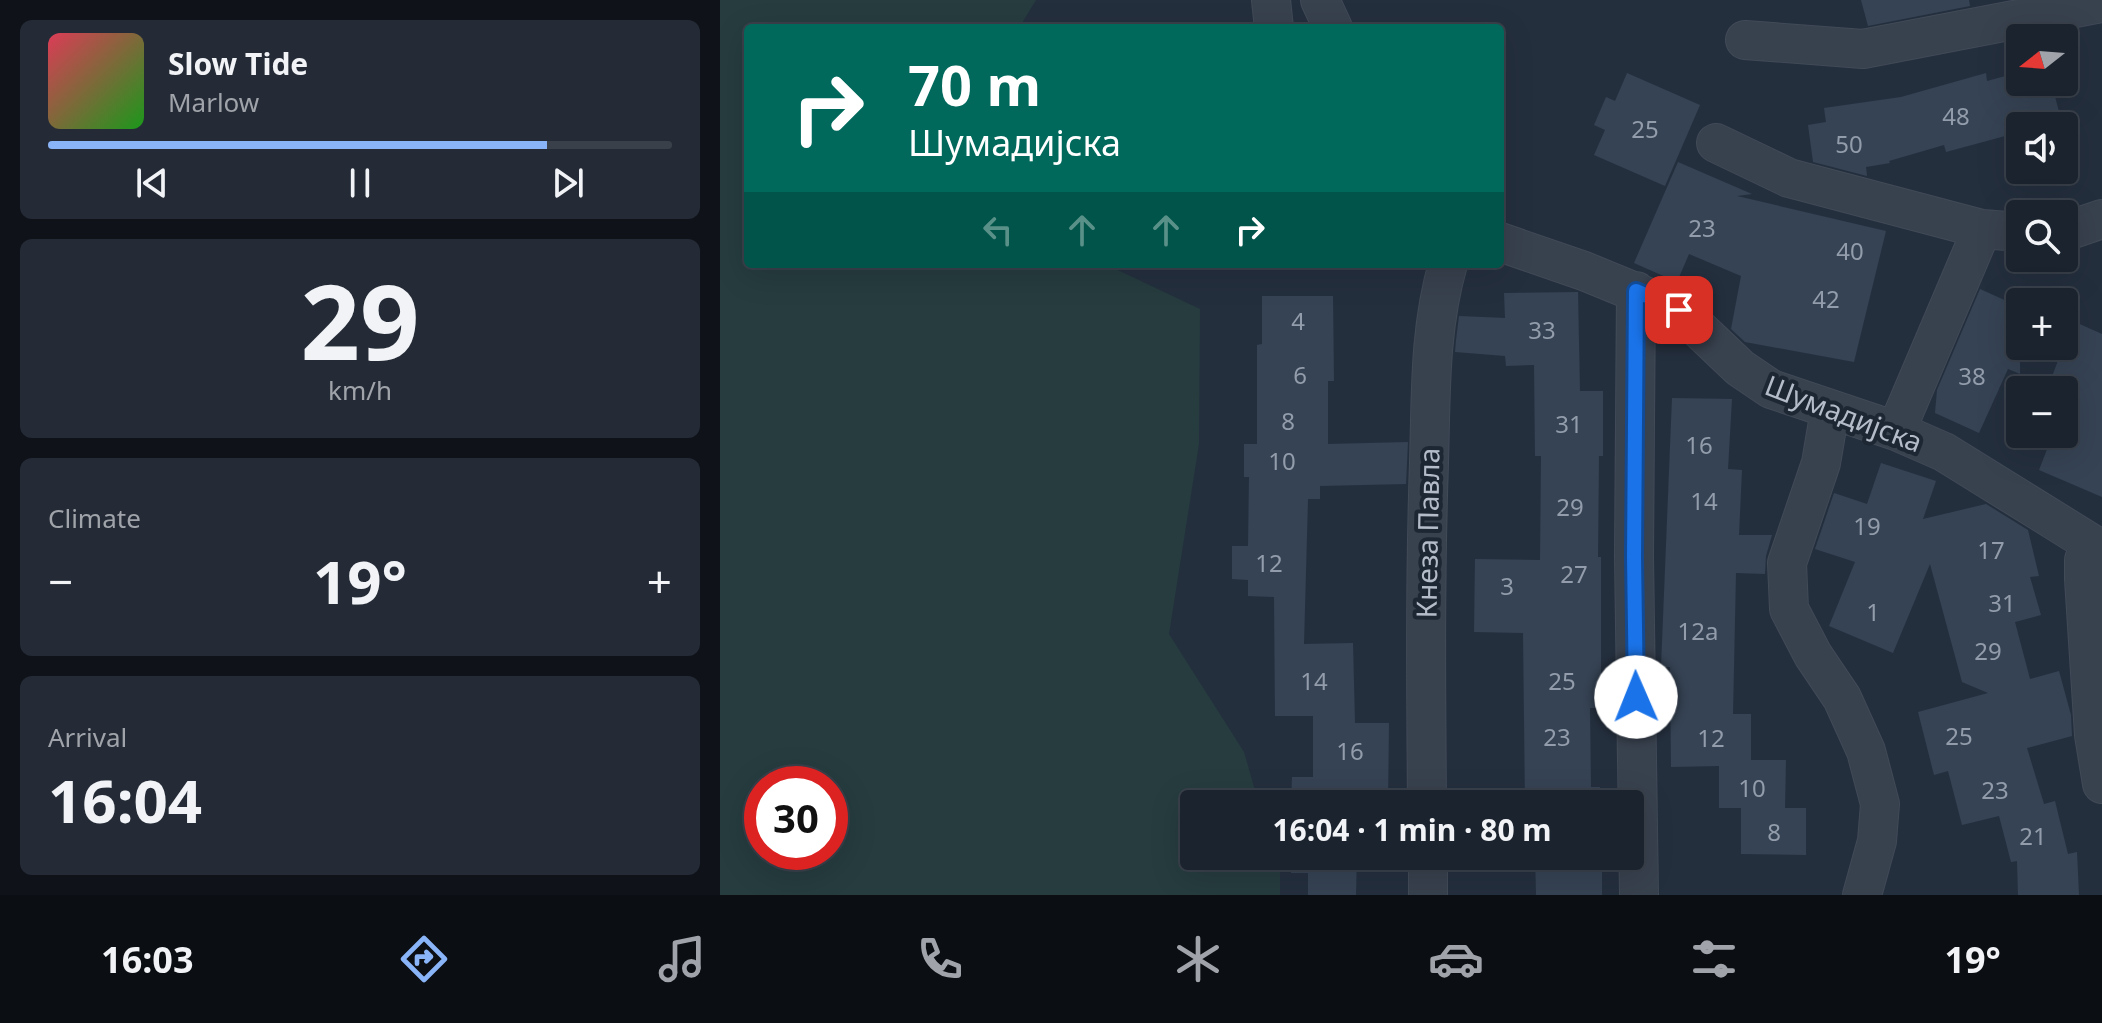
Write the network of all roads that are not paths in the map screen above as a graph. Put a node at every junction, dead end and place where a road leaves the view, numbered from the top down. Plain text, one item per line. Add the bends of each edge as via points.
1 (1271, 0) edge
2 (1320, 0) edge
3 (2102, 3) edge
4 (1274, 24) edge
5 (1331, 24) edge
6 (1745, 40) dead end
7 (1716, 143) dead end
8 (2102, 219) edge
9 (2078, 227) edge
10 (1982, 229) junction
11 (2006, 231) edge
12 (1504, 243) edge
13 (1447, 268) edge
14 (1636, 291) junction
15 (1830, 410) junction
16 (1896, 431) junction
17 (2099, 548) edge
18 (2102, 784) edge
19 (1427, 790) edge
20 (1428, 870) edge
21 (1428, 895) edge
22 (1639, 895) edge
23 (1862, 895) edge

1 - 4 street
2 - 5 street
3 - 6 street via 1863,49
7 - 10 street via 1789,178
8 - 9 street
10 - 11 street
10 - 16 street
12 - 14 street, Шумадијска
13 - 19 street, Кнеза Павла via 1432,364 1424,600
14 - 15 street, Шумадијска via 1679,310 1751,377
14 - 22 street
15 - 16 street, Шумадијска
15 - 23 street via 1821,463 1787,563 1789,609 1842,698 1866,751 1880,804 1877,841
16 - 17 street, Шумадијска via 1944,452
17 - 18 street via 2084,560 2084,579
20 - 21 street

